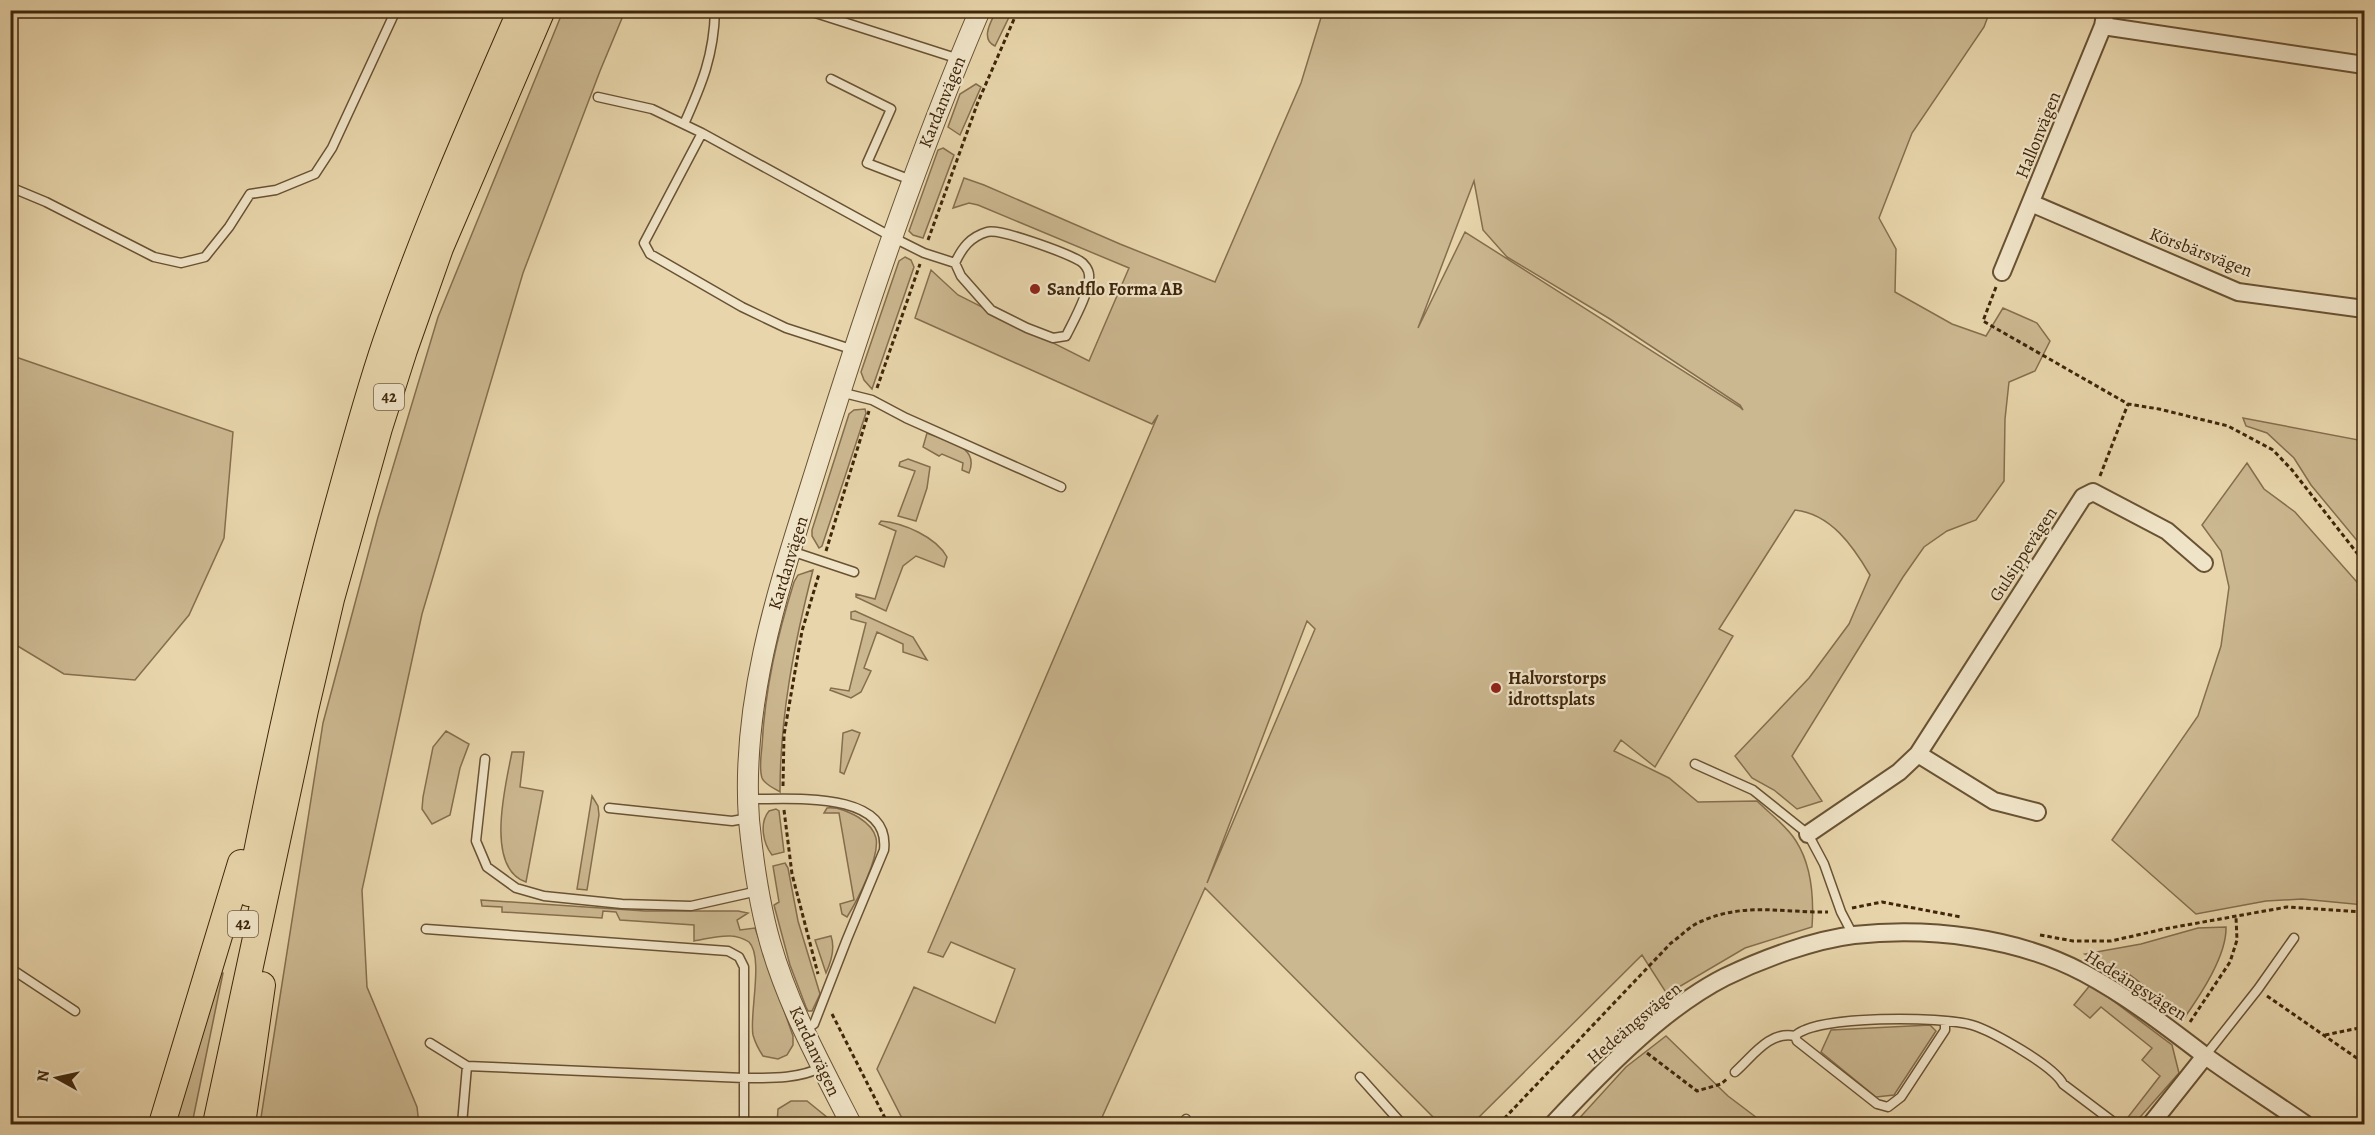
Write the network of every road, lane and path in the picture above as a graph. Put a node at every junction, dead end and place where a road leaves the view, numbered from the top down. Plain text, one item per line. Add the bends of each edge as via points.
1 (396, 10) edge
2 (521, 10) edge
3 (542, 10) edge
4 (715, 10) edge
5 (806, 10) edge
6 (980, 10) edge
7 (2105, 18) edge
8 (959, 59) junction
9 (2364, 65) edge
10 (831, 79) dead end
11 (598, 97) dead end
12 (684, 124) junction
13 (702, 133) junction
14 (911, 180) junction
15 (10, 187) edge
16 (2031, 203) junction
17 (892, 237) junction
18 (955, 263) junction
19 (2002, 272) joint
20 (2364, 309) edge
21 (854, 350) junction
22 (840, 392) junction
23 (2128, 404) junction
24 (1061, 487) dead end
25 (2093, 492) junction
26 (791, 551) junction
27 (2364, 562) edge
28 (2204, 563) dead end
29 (854, 572) dead end
30 (282, 724) junction
31 (1918, 754) junction
32 (485, 759) dead end
33 (1695, 764) dead end
34 (286, 801) junction
35 (609, 808) dead end
36 (749, 809) junction
37 (2037, 812) dead end
38 (1808, 834) junction
39 (759, 891) junction
40 (2236, 917) dead end
41 (426, 928) dead end
42 (1853, 936) junction
43 (2294, 938) dead end
44 (10, 968) edge
45 (2258, 990) junction
46 (75, 1011) dead end
47 (1945, 1021) junction
48 (2364, 1027) edge
49 (804, 1030) junction
50 (2324, 1035) junction
51 (1795, 1036) junction
52 (2181, 1036) junction
53 (430, 1043) dead end
54 (1635, 1044) junction
55 (2205, 1056) junction
56 (2364, 1063) edge
57 (467, 1066) junction
58 (822, 1067) junction
59 (1736, 1072) joint
60 (1360, 1077) dead end
61 (744, 1078) junction
62 (162, 1125) edge
63 (204, 1125) edge
64 (216, 1125) edge
65 (242, 1125) edge
66 (462, 1125) edge
67 (744, 1125) edge
68 (850, 1125) edge
69 (1402, 1125) edge
70 (1553, 1125) edge
71 (2116, 1125) edge
72 (2151, 1125) edge
73 (2306, 1125) edge

1 - 15 lane via 332,148 315,174 276,190 250,194 206,257 182,263 154,257
2 - 30 main road, 42 via 462,146 386,344 313,595
3 - 34 main road, 42 via 440,248 404,350 332,599
4 - 12 lane via 708,67
5 - 8 lane
6 - 8 street, Kardanvägen
7 - 9 street
7 - 16 street, Hallonvägen
8 - 14 street, Kardanvägen
10 - 14 lane via 891,110 867,162
11 - 12 lane via 651,109
12 - 13 lane
13 - 17 lane
13 - 21 lane via 644,243 650,254 786,328
14 - 17 street, Kardanvägen
16 - 19 street, Hallonvägen
16 - 20 street, Körsbärsvägen via 2238,292
17 - 18 lane
17 - 21 street, Kardanvägen
18 - 18 lane via 960,276 991,310 1053,338 1066,336 1090,283 1082,261 1008,233 989,231 972,239
19 - 23 path via 1983,321
21 - 22 street, Kardanvägen
22 - 24 lane via 872,400
22 - 26 street, Kardanvägen
23 - 25 path
23 - 27 path via 2221,424 2272,450
25 - 28 street via 2168,531
25 - 31 street, Gulsippevägen via 2083,497
26 - 29 lane
26 - 36 street, Kardanvägen via 758,673 751,732
30 - 62 main road
30 - 63 main road, 42
31 - 37 street via 1994,801
31 - 38 street, Gulsippevägen via 1899,772
32 - 39 lane via 476,841 487,867 516,888 544,896 691,906
33 - 38 lane via 1753,790
34 - 64 main road, 42
34 - 65 main road
35 - 36 lane via 732,821
36 - 39 street, Kardanvägen
36 - 49 lane via 835,801 859,809 878,823 886,838 814,1024
38 - 42 lane
39 - 49 street, Kardanvägen via 770,941
40 - 52 path via 2237,940 2230,962
41 - 61 lane via 728,951 739,957 744,967
42 - 52 street, Hedeängsvägen via 1949,935 1990,940 2059,961
42 - 54 street, Hedeängsvägen via 1764,960 1724,978 1691,998
43 - 45 lane
44 - 46 lane
45 - 50 path
45 - 55 lane
47 - 51 lane via 1906,1018 1826,1025 1800,1031
47 - 51 lane via 1945,1030 1907,1088 1888,1107 1877,1104
47 - 71 lane via 1972,1025 2034,1057
48 - 50 path
49 - 58 street, Kardanvägen
50 - 56 path
51 - 59 lane via 1786,1034 1771,1039
52 - 55 street, Hedeängsvägen
53 - 57 lane
54 - 59 path via 1697,1091 1721,1084
54 - 70 street, Hedeängsvägen
55 - 72 street
55 - 73 street, Hedeängsvägen
57 - 61 lane
57 - 66 lane
58 - 61 lane via 810,1073
58 - 68 street, Kardanvägen
60 - 69 lane
61 - 67 lane

